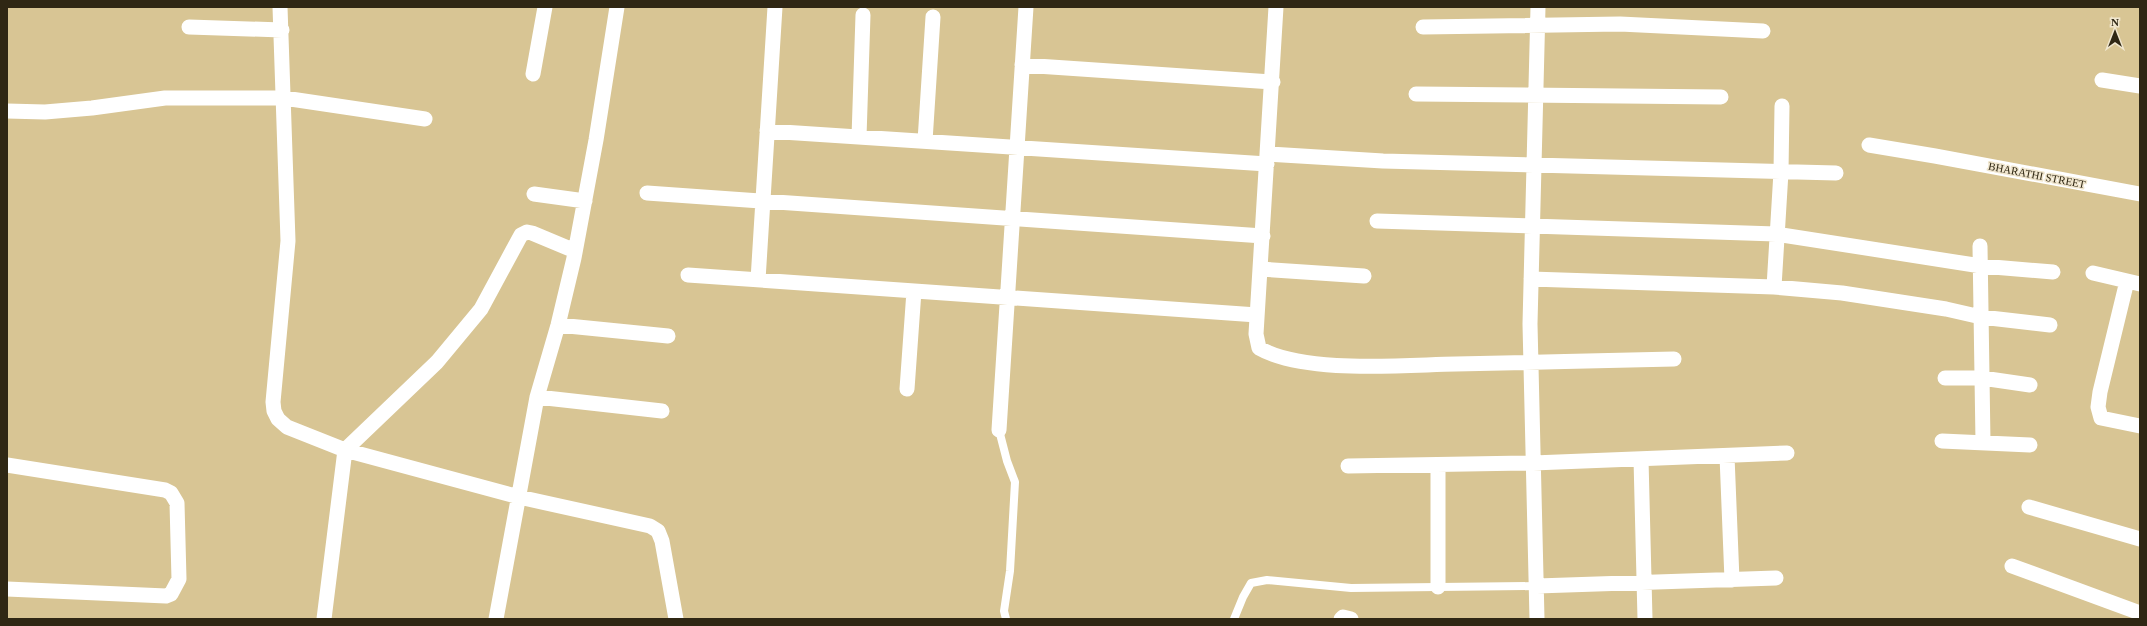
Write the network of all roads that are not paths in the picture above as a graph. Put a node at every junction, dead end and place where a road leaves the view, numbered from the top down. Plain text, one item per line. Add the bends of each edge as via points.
1 (280, 7) edge
2 (545, 7) edge
3 (617, 7) edge
4 (775, 7) edge
5 (1026, 7) edge
6 (1276, 7) edge
7 (1538, 7) edge
8 (863, 15) dead end
9 (933, 17) dead end
10 (1538, 26) junction
11 (189, 27) dead end
12 (1423, 27) dead end
13 (282, 30) junction
14 (1763, 31) dead end
15 (1022, 65) junction
16 (533, 74) dead end
17 (2102, 80) dead end
18 (1272, 82) junction
19 (2140, 86) edge
20 (1416, 94) dead end
21 (1536, 94) junction
22 (1721, 96) dead end
23 (284, 98) junction
24 (1782, 106) dead end
25 (7, 111) edge
26 (425, 119) dead end
27 (768, 131) junction
28 (859, 137) junction
29 (925, 141) junction
30 (1869, 146) dead end
31 (1017, 147) junction
32 (1268, 159) junction
33 (1534, 165) junction
34 (1781, 172) junction
35 (1836, 173) dead end
36 (647, 193) dead end
37 (534, 194) dead end
38 (2140, 194) edge
39 (584, 201) junction
40 (763, 201) junction
41 (1013, 218) junction
42 (1377, 221) dead end
43 (1532, 225) junction
44 (1776, 234) junction
45 (1262, 236) junction
46 (1980, 246) dead end
47 (575, 251) junction
48 (1981, 266) junction
49 (1260, 269) junction
50 (2053, 272) dead end
51 (2093, 273) dead end
52 (688, 274) dead end
53 (1364, 276) dead end
54 (1531, 279) junction
55 (758, 280) junction
56 (2133, 283) edge
57 (1774, 288) junction
58 (914, 291) junction
59 (1008, 297) junction
60 (1257, 315) junction
61 (1981, 317) junction
62 (558, 325) junction
63 (2050, 325) dead end
64 (668, 336) dead end
65 (1674, 359) dead end
66 (1531, 362) junction
67 (1945, 378) dead end
68 (1982, 378) junction
69 (2030, 385) dead end
70 (907, 389) dead end
71 (537, 397) junction
72 (662, 411) dead end
73 (2140, 426) edge
74 (999, 430) joint
75 (1942, 441) dead end
76 (1983, 442) junction
77 (2030, 444) dead end
78 (345, 450) junction
79 (1787, 453) dead end
80 (1727, 456) junction
81 (1640, 459) junction
82 (1533, 463) junction
83 (7, 465) edge
84 (1438, 465) junction
85 (1348, 466) dead end
86 (519, 497) junction
87 (2029, 508) dead end
88 (2140, 539) edge
89 (2012, 566) dead end
90 (1776, 578) dead end
91 (1732, 580) junction
92 (1644, 583) junction
93 (1537, 586) junction
94 (1438, 587) junction
95 (7, 589) edge
96 (2140, 613) edge
97 (324, 619) edge
98 (496, 619) edge
99 (676, 619) edge
100 (1006, 619) edge
101 (1234, 619) edge
102 (1341, 619) edge
103 (1351, 619) edge
104 (1537, 619) edge
105 (1645, 619) edge

1 - 13 street
2 - 16 street
3 - 39 street
4 - 27 street
5 - 15 street
6 - 18 street
7 - 10 street
8 - 28 street
9 - 29 street
10 - 12 street
10 - 14 street via 1620,24
10 - 21 street
11 - 13 street
13 - 23 street
15 - 18 street
15 - 31 street
17 - 19 street
18 - 32 street
20 - 21 street
21 - 22 street
21 - 33 street
23 - 25 street via 165,98 45,112
23 - 26 street
23 - 78 street via 288,241 274,411 287,427
24 - 34 street
27 - 28 street
27 - 40 street
28 - 29 street
29 - 31 street
30 - 38 street, BHARATHI STREET
31 - 32 street
31 - 41 street
32 - 33 street
32 - 45 street
33 - 34 street
33 - 43 street
34 - 35 street
34 - 44 street
36 - 40 street
37 - 39 street
39 - 47 street
40 - 41 street
40 - 55 street
41 - 45 street
41 - 59 street
42 - 43 street
43 - 44 street
43 - 54 street
44 - 48 street
44 - 57 street
45 - 49 street
46 - 48 street
47 - 62 street
47 - 78 street via 532,233 522,235 481,309 437,362
48 - 50 street
48 - 61 street
49 - 53 street
49 - 60 street
51 - 56 street
52 - 55 street
54 - 57 street
54 - 66 street
55 - 58 street
56 - 73 street via 2100,392 2098,407 2101,418
57 - 61 street via 1842,293
58 - 59 street
58 - 70 street
59 - 60 street
59 - 74 street
60 - 66 street via 1256,334 1259,348 1292,361 1352,366
61 - 63 street
61 - 68 street
62 - 64 street
62 - 71 street
65 - 66 street
66 - 82 street
67 - 68 street
68 - 69 street
68 - 76 street
71 - 72 street
71 - 86 street
74 - 100 lane via 1015,482 1010,571 1004,611
75 - 76 street
76 - 77 street
78 - 86 street
78 - 97 street
79 - 80 street
80 - 81 street
80 - 91 street
81 - 82 street
81 - 92 street
82 - 84 street
82 - 93 street
83 - 95 street via 165,490 178,503 178,579 171,594 166,596
84 - 85 street
84 - 94 street
86 - 98 street
86 - 99 street via 650,526 658,531
87 - 88 street
89 - 96 street
90 - 91 street
91 - 92 street
92 - 93 street
92 - 105 street
93 - 94 lane
93 - 104 street
94 - 101 lane via 1351,588 1267,580 1251,583
102 - 103 street

